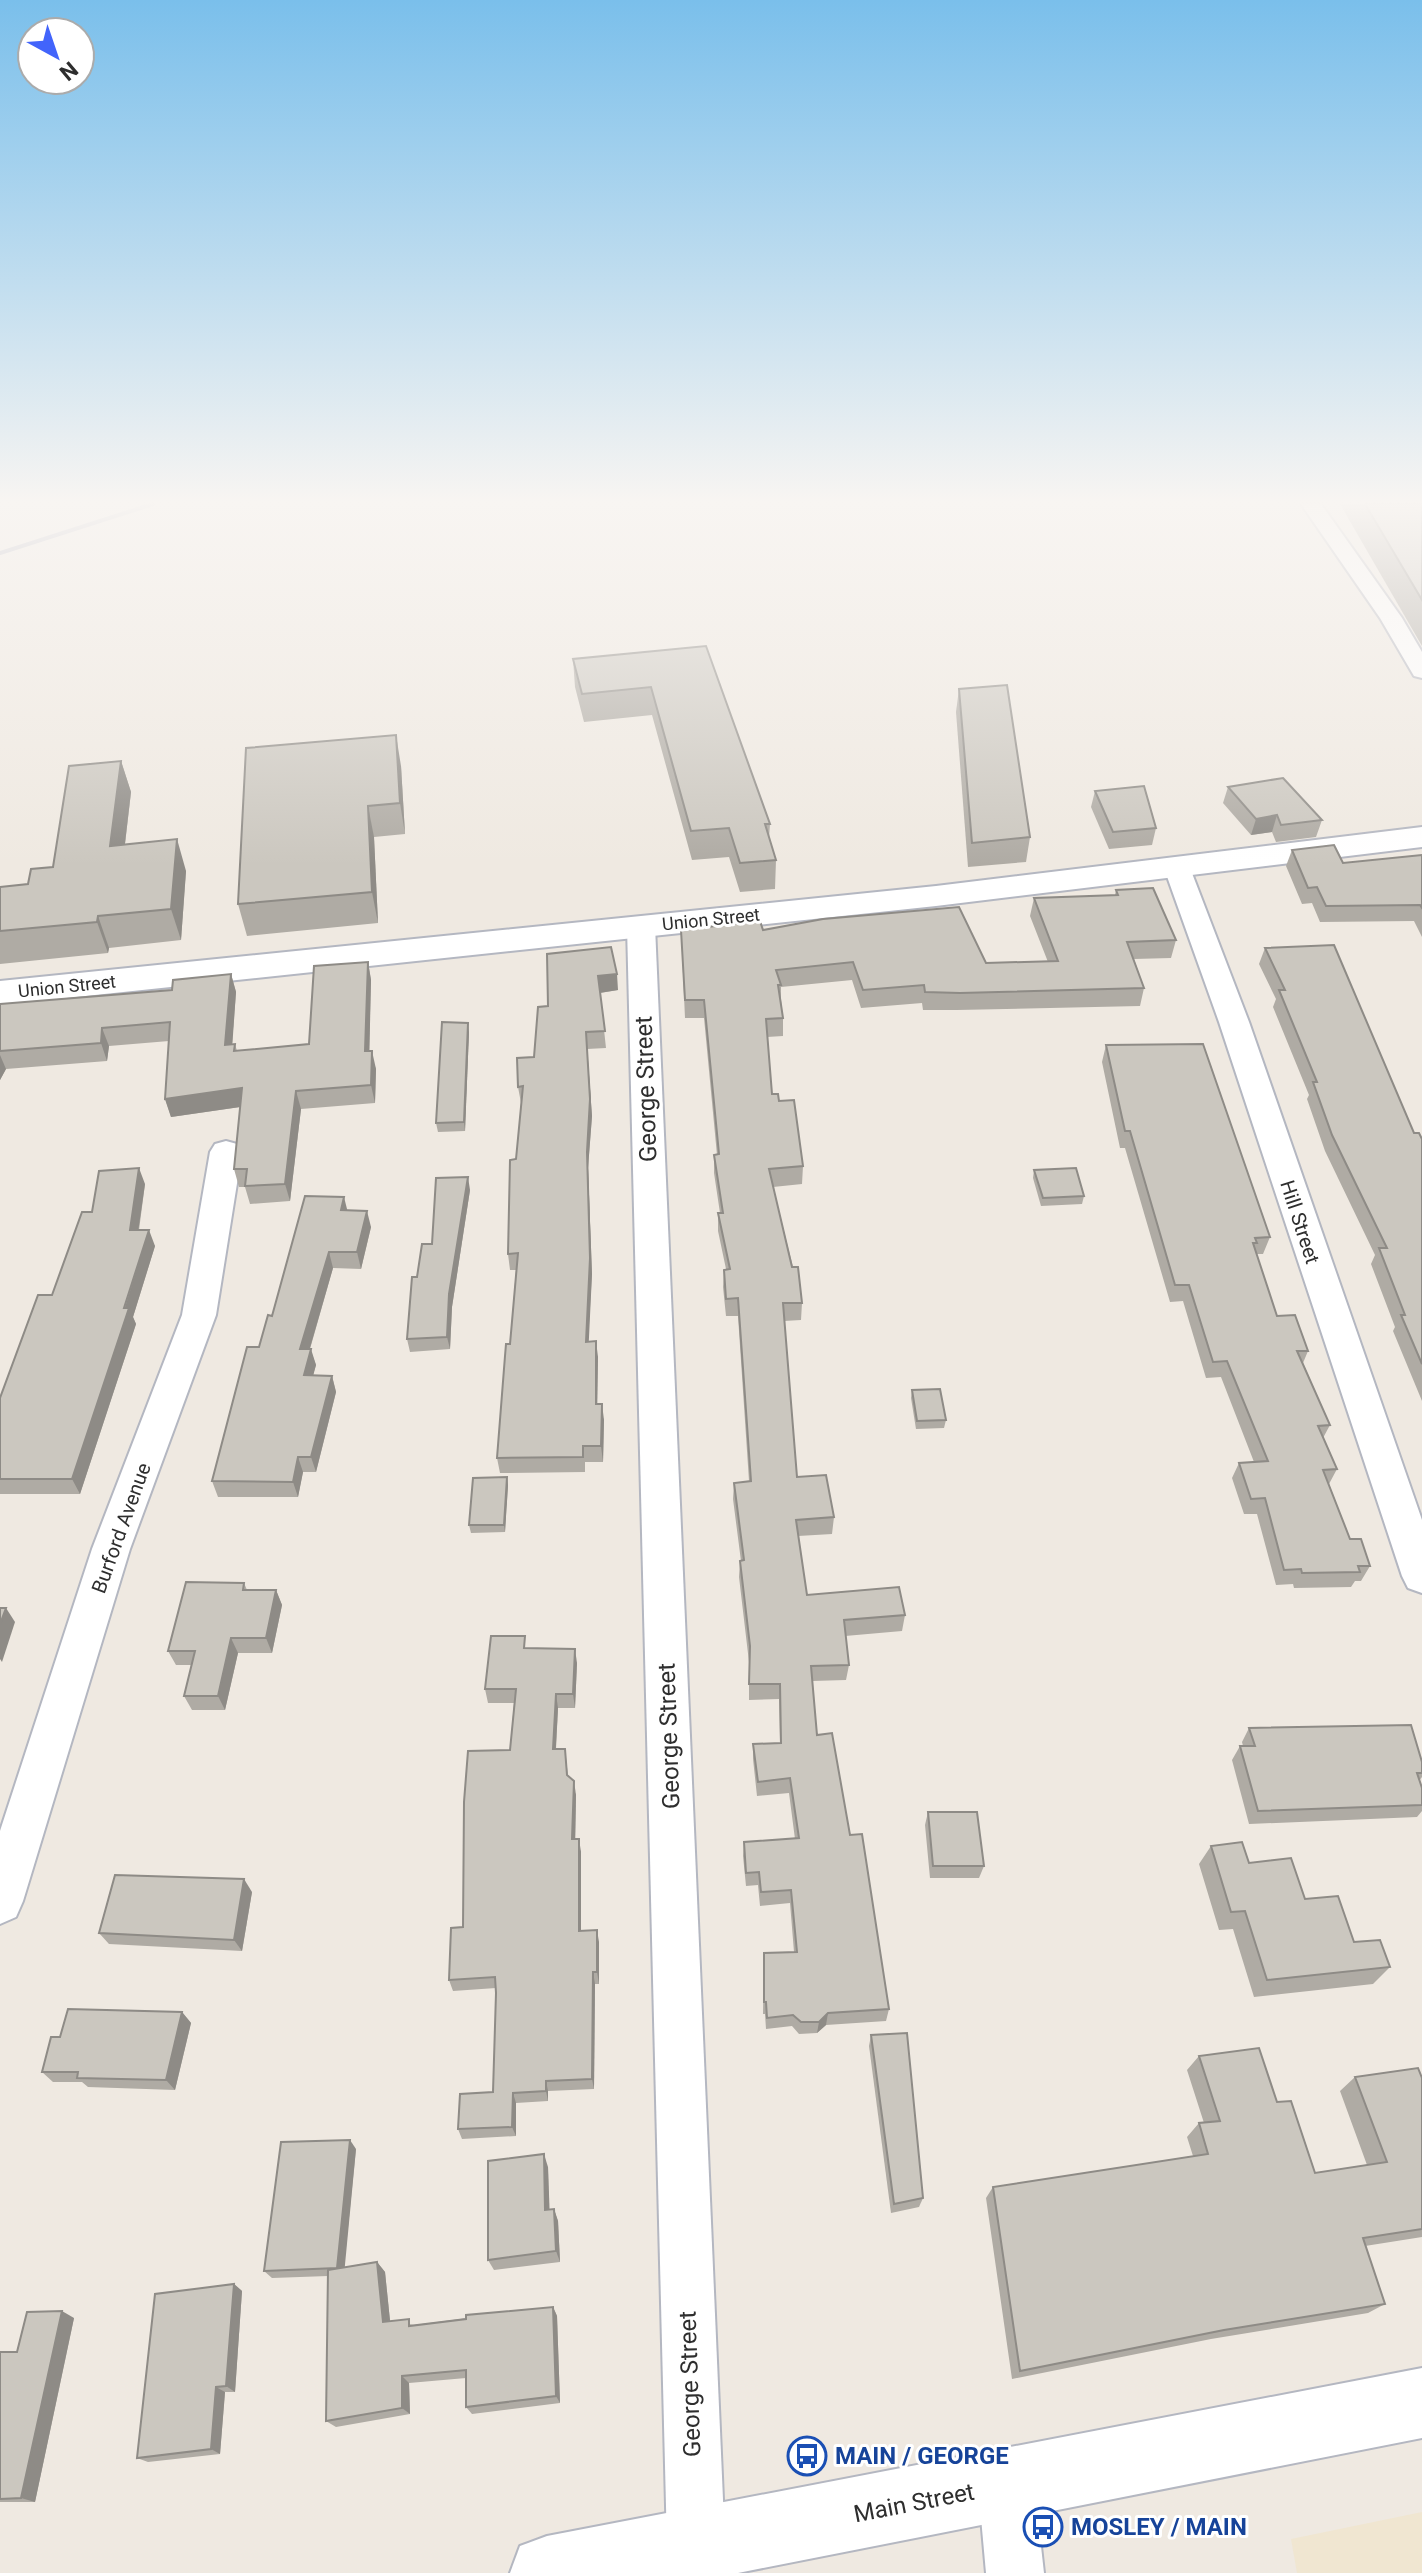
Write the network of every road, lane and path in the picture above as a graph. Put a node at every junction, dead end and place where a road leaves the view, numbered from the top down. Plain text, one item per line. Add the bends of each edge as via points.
1 (1395, 624) edge
2 (1422, 671) edge
3 (1422, 837) edge
4 (1177, 868) junction
5 (641, 926) junction
6 (0, 993) edge
7 (226, 1152) dead end
8 (1422, 1576) edge
9 (0, 1901) edge
10 (1422, 2403) edge
11 (1006, 2484) junction
12 (696, 2546) junction
13 (547, 2573) edge
14 (1015, 2573) edge

1 - 2 street
3 - 4 main road, Union Street
4 - 5 main road, Union Street
4 - 8 street, Hill Street
5 - 6 main road, Union Street
5 - 12 street, George Street
7 - 9 street, Burford Avenue via 199,1315 111,1549
10 - 11 main road, Main Street
11 - 12 main road, Main Street
11 - 14 street
12 - 13 main road, Main Street

